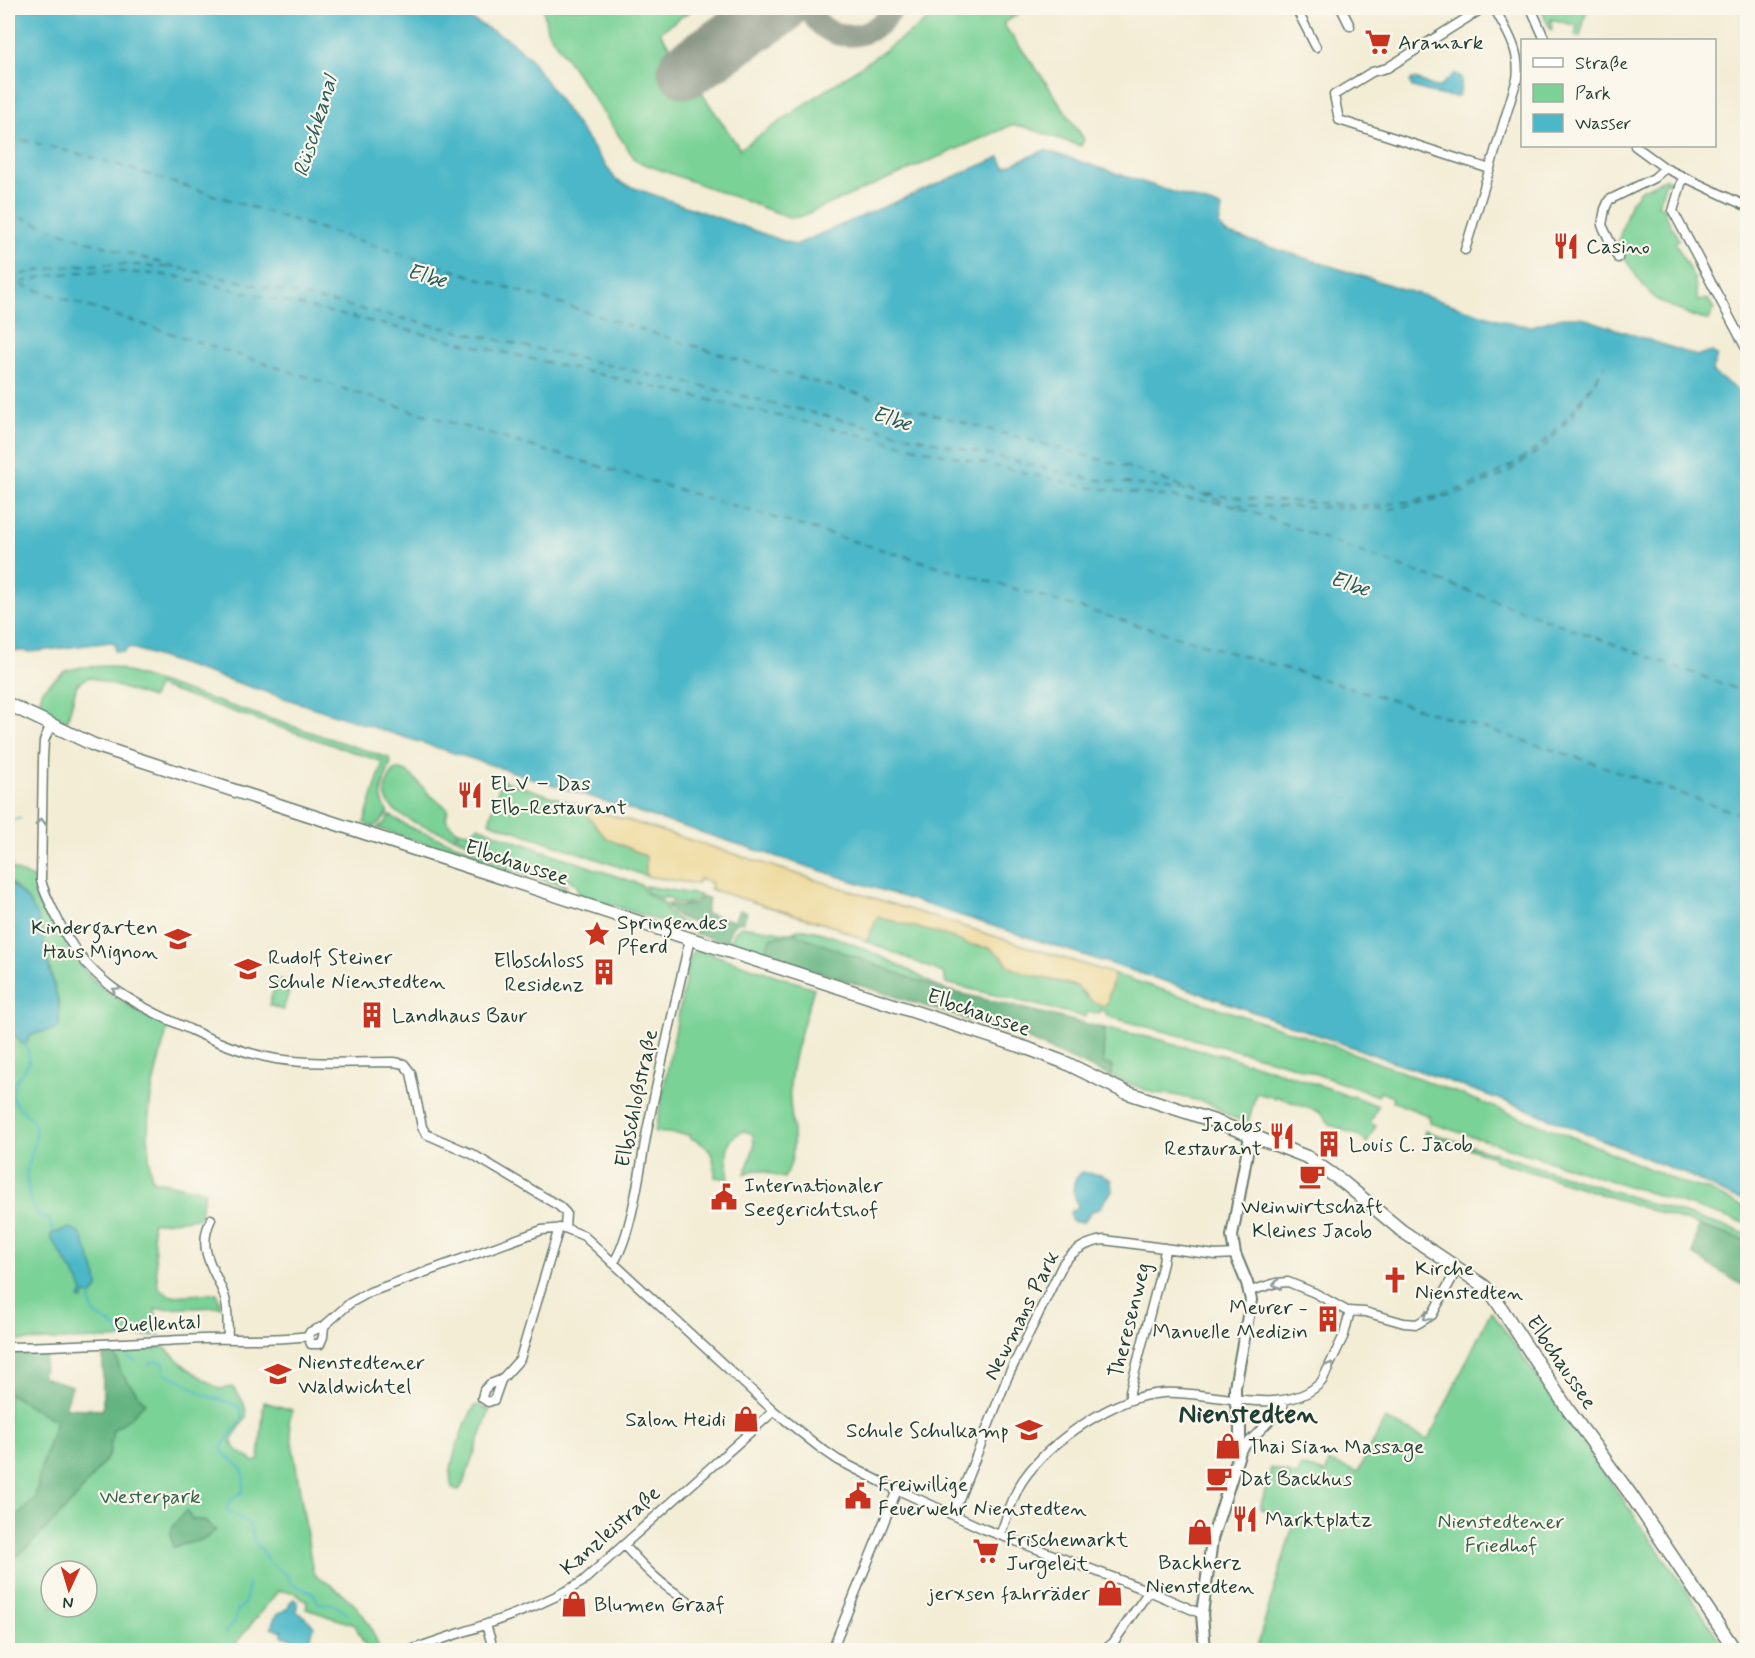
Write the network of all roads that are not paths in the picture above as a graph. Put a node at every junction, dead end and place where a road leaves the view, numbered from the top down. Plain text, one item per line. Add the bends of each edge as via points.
1 (1296, 8) edge
2 (1341, 8) edge
3 (1483, 8) edge
4 (1494, 8) edge
5 (1531, 8) edge
6 (1350, 26) dead end
7 (1545, 39) edge
8 (1316, 47) dead end
9 (1636, 147) edge
10 (1665, 168) junction
11 (1490, 169) junction
12 (1683, 177) junction
13 (1748, 207) edge
14 (1465, 250) dead end
15 (1618, 258) dead end
16 (1748, 352) edge
17 (8, 704) edge
18 (51, 724) junction
19 (690, 939) junction
20 (1250, 1136) junction
21 (211, 1219) dead end
22 (562, 1228) junction
23 (1165, 1248) junction
24 (1234, 1254) junction
25 (613, 1263) junction
26 (1457, 1269) junction
27 (1250, 1291) junction
28 (1350, 1311) junction
29 (324, 1326) junction
30 (308, 1336) junction
31 (228, 1338) junction
32 (8, 1347) edge
33 (501, 1380) dead end
34 (1235, 1398) junction
35 (1130, 1400) junction
36 (1284, 1401) junction
37 (774, 1411) junction
38 (1240, 1451) junction
39 (897, 1490) junction
40 (952, 1515) junction
41 (1000, 1535) junction
42 (624, 1545) junction
43 (1149, 1591) junction
44 (687, 1600) dead end
45 (1202, 1614) junction
46 (486, 1625) junction
47 (411, 1650) edge
48 (490, 1650) edge
49 (832, 1650) edge
50 (1104, 1650) edge
51 (1205, 1650) edge
52 (1735, 1650) edge

1 - 8 street
2 - 6 street
3 - 11 street via 1387,68 1372,72 1334,95 1339,120
4 - 11 street via 1515,45 1519,68
5 - 7 street
9 - 10 street
10 - 12 street
10 - 15 street via 1654,178 1609,200 1602,225
11 - 14 street
12 - 13 street
12 - 16 street via 1673,211
17 - 18 main road, Elbchaussee
18 - 19 main road, Elbchaussee via 94,744
22 -> 18 street via 567,1215 559,1206 472,1154 426,1134 411,1073 404,1065 277,1059 234,1047 167,1019 111,988 88,968 66,938 41,880 44,741
19 - 20 main road, Elbchaussee via 1029,1049 1125,1092
19 - 25 street, Elbschloßstraße via 629,1220 620,1254
20 - 24 street via 1233,1227
20 - 26 main road, Elbchaussee via 1314,1161 1387,1221
21 - 31 street via 205,1246 225,1300
22 - 25 street via 584,1236
22 - 29 street, Quellental via 542,1230 370,1292 350,1303
22 - 33 street via 520,1359
23 - 24 street, Newmans Park
23 - 35 street, Theresenweg
23 - 40 street, Newmans Park via 1096,1241 1078,1249 1064,1262 1016,1358
24 - 27 street
25 - 37 street
26 -> 28 street via 1430,1318 1420,1323
26 - 52 main road, Elbchaussee via 1488,1290 1502,1308
28 -> 27 street via 1287,1282
27 - 34 street
36 -> 28 street via 1322,1381 1344,1335
29 - 30 street, Quellental
29 - 30 street, Quellental via 320,1344 311,1344
30 - 31 street, Quellental
31 - 32 street, Quellental
34 - 35 street via 1163,1393
34 - 36 street
34 - 38 street
35 - 41 street via 1104,1411 1069,1435 1031,1470 1018,1489
36 - 38 street via 1283,1407
37 - 39 street via 828,1453
37 - 42 street, Kanzleistraße
38 - 45 street via 1212,1539
39 - 40 street
39 - 49 street
40 - 41 street
41 - 43 street
42 - 44 street via 670,1591
42 - 46 street, Kanzleistraße via 570,1589
43 - 45 street
43 - 50 street
45 - 51 street
46 - 47 street, Kanzleistraße
46 - 48 street

